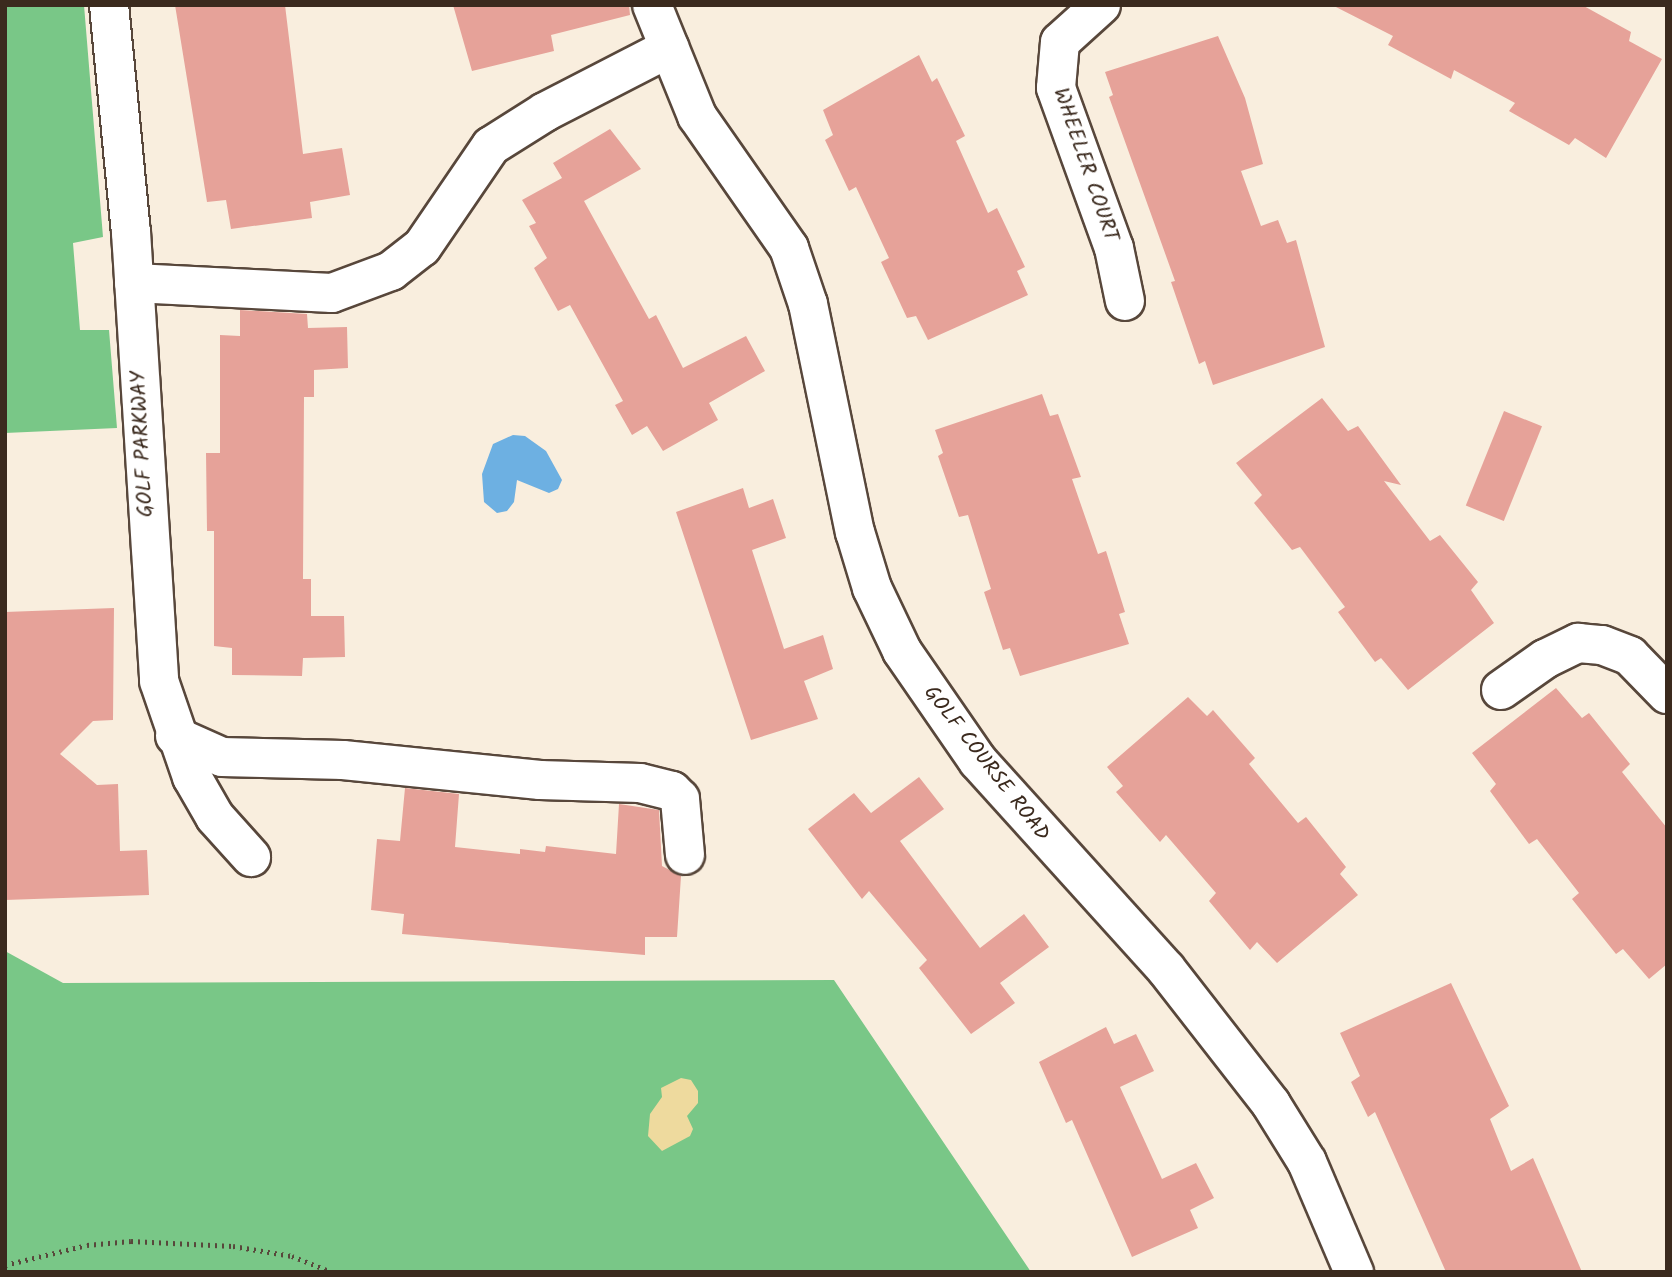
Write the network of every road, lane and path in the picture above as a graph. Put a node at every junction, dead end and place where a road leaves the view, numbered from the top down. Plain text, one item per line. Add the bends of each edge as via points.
1 (110, 5) edge
2 (652, 5) edge
3 (1101, 5) edge
4 (669, 48) junction
5 (134, 284) junction
6 (1125, 301) dead end
7 (1501, 690) dead end
8 (1667, 694) edge
9 (175, 736) junction
10 (685, 855) dead end
11 (251, 858) dead end
12 (5, 1265) edge
13 (332, 1272) edge
14 (1354, 1272) edge

1 - 5 street, GOLF PARKWAY
2 - 4 street, GOLF COURSE ROAD
3 - 6 street, WHEELER COURT via 1060,42 1055,74 1114,247
4 - 5 street via 545,112 491,146 422,247 391,271 332,293
4 - 14 street, GOLF COURSE ROAD via 696,116 789,248 808,304 855,531 873,588 902,651 936,707 978,761 1166,969 1271,1104 1307,1162
5 - 9 street, GOLF PARKWAY via 154,642 159,681
7 - 8 street via 1545,659 1578,643 1602,645 1630,656
9 - 10 street via 222,757 343,760 540,779 639,783 672,791 680,799
9 - 11 street, GOLF PARKWAY via 215,817
12 - 13 path via 87,1245 131,1241 233,1246 292,1256

